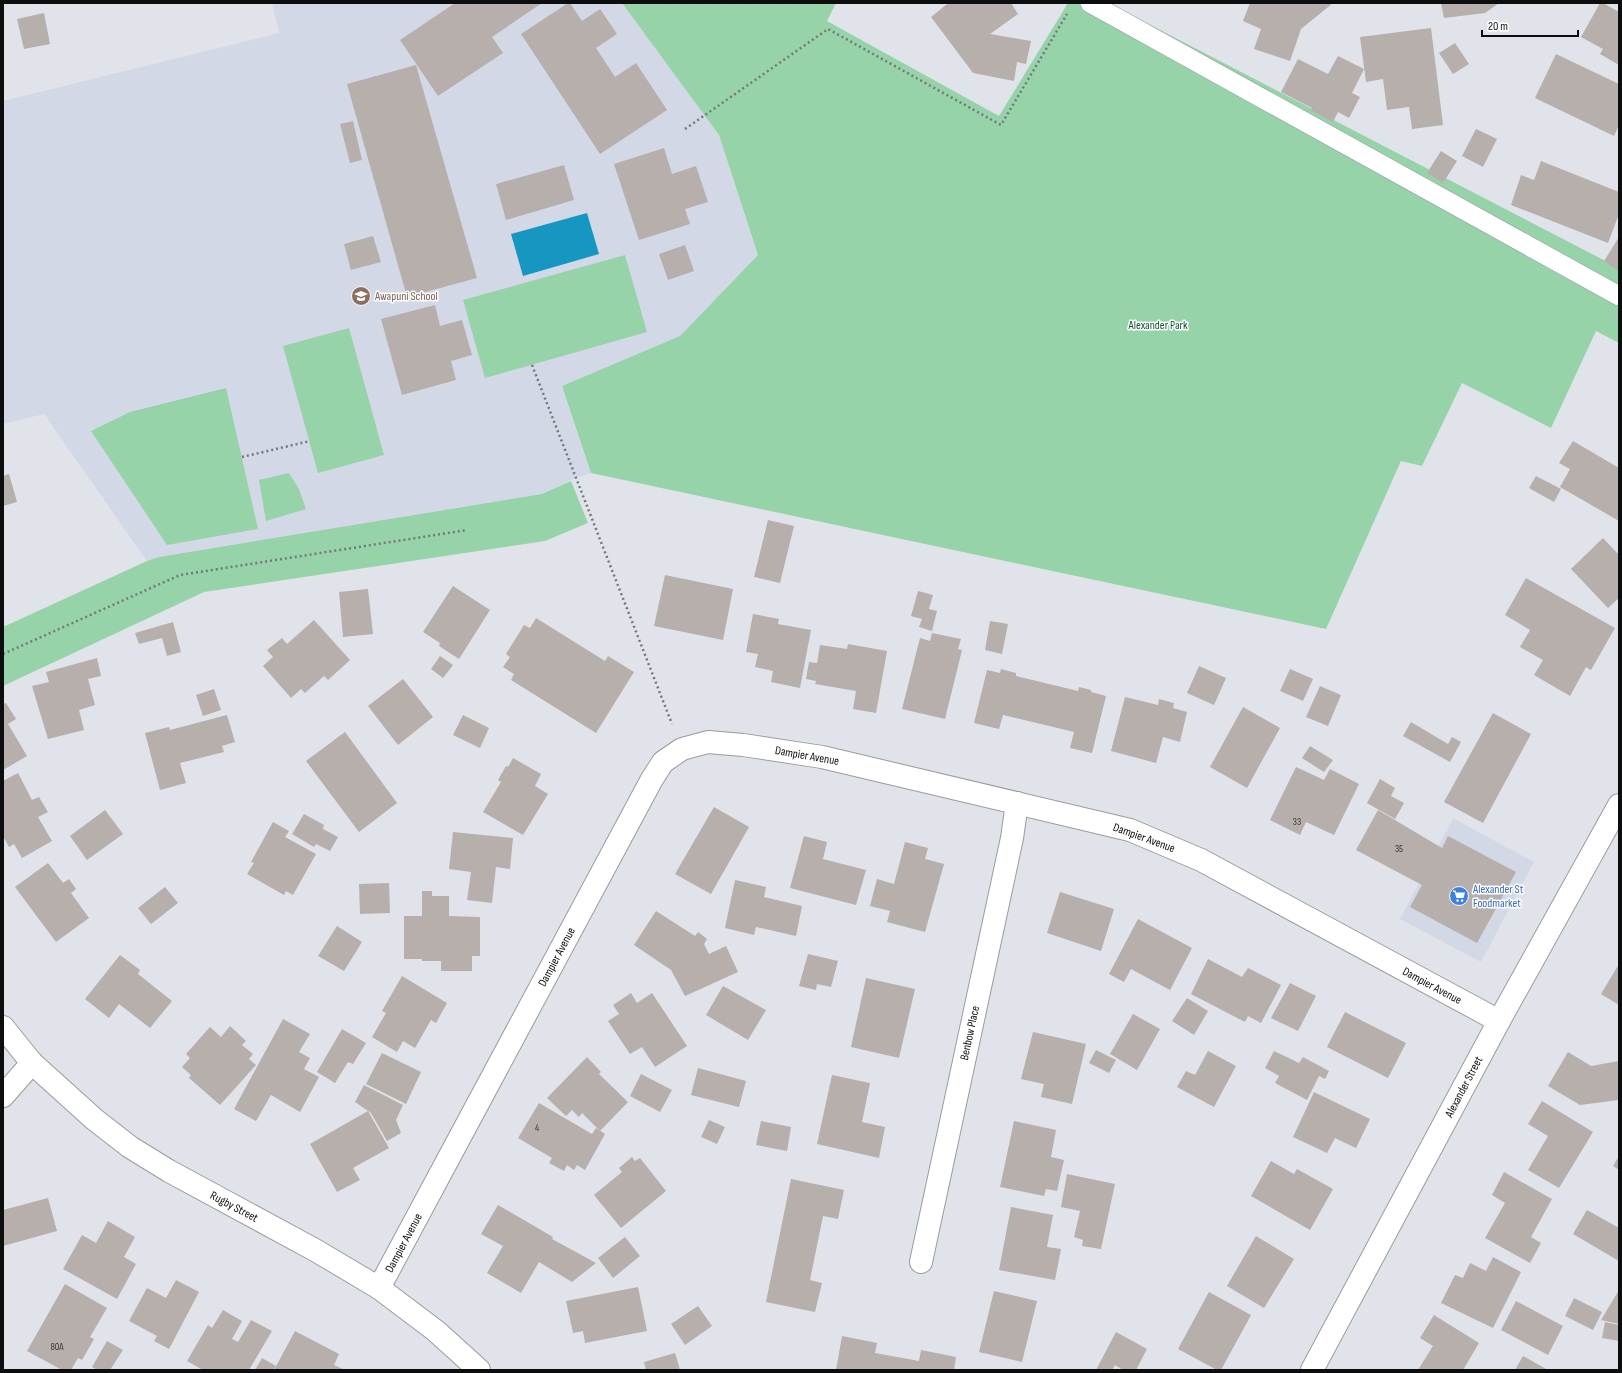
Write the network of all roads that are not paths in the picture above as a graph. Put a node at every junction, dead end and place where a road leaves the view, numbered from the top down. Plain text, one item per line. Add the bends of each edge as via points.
1 (1090, 3) edge
2 (1619, 296) edge
3 (1017, 803) junction
4 (1619, 805) edge
5 (1499, 1021) junction
6 (3, 1026) edge
7 (32, 1063) junction
8 (3, 1096) edge
9 (921, 1262) dead end
10 (380, 1288) junction
11 (479, 1370) edge
12 (1312, 1370) edge

1 - 2 lane
3 - 5 street, Dampier Avenue via 1130,830 1201,860
3 - 9 street, Benbow Place
3 - 10 street, Dampier Avenue via 822,757 743,745 708,742 682,748 663,762
4 - 5 street, Alexander Street
5 - 12 street, Alexander Street
6 - 7 street, Rugby Street
7 - 8 street
7 - 10 street, Rugby Street via 94,1119 136,1151 169,1172 316,1250
10 - 11 street, Rugby Street via 436,1331

